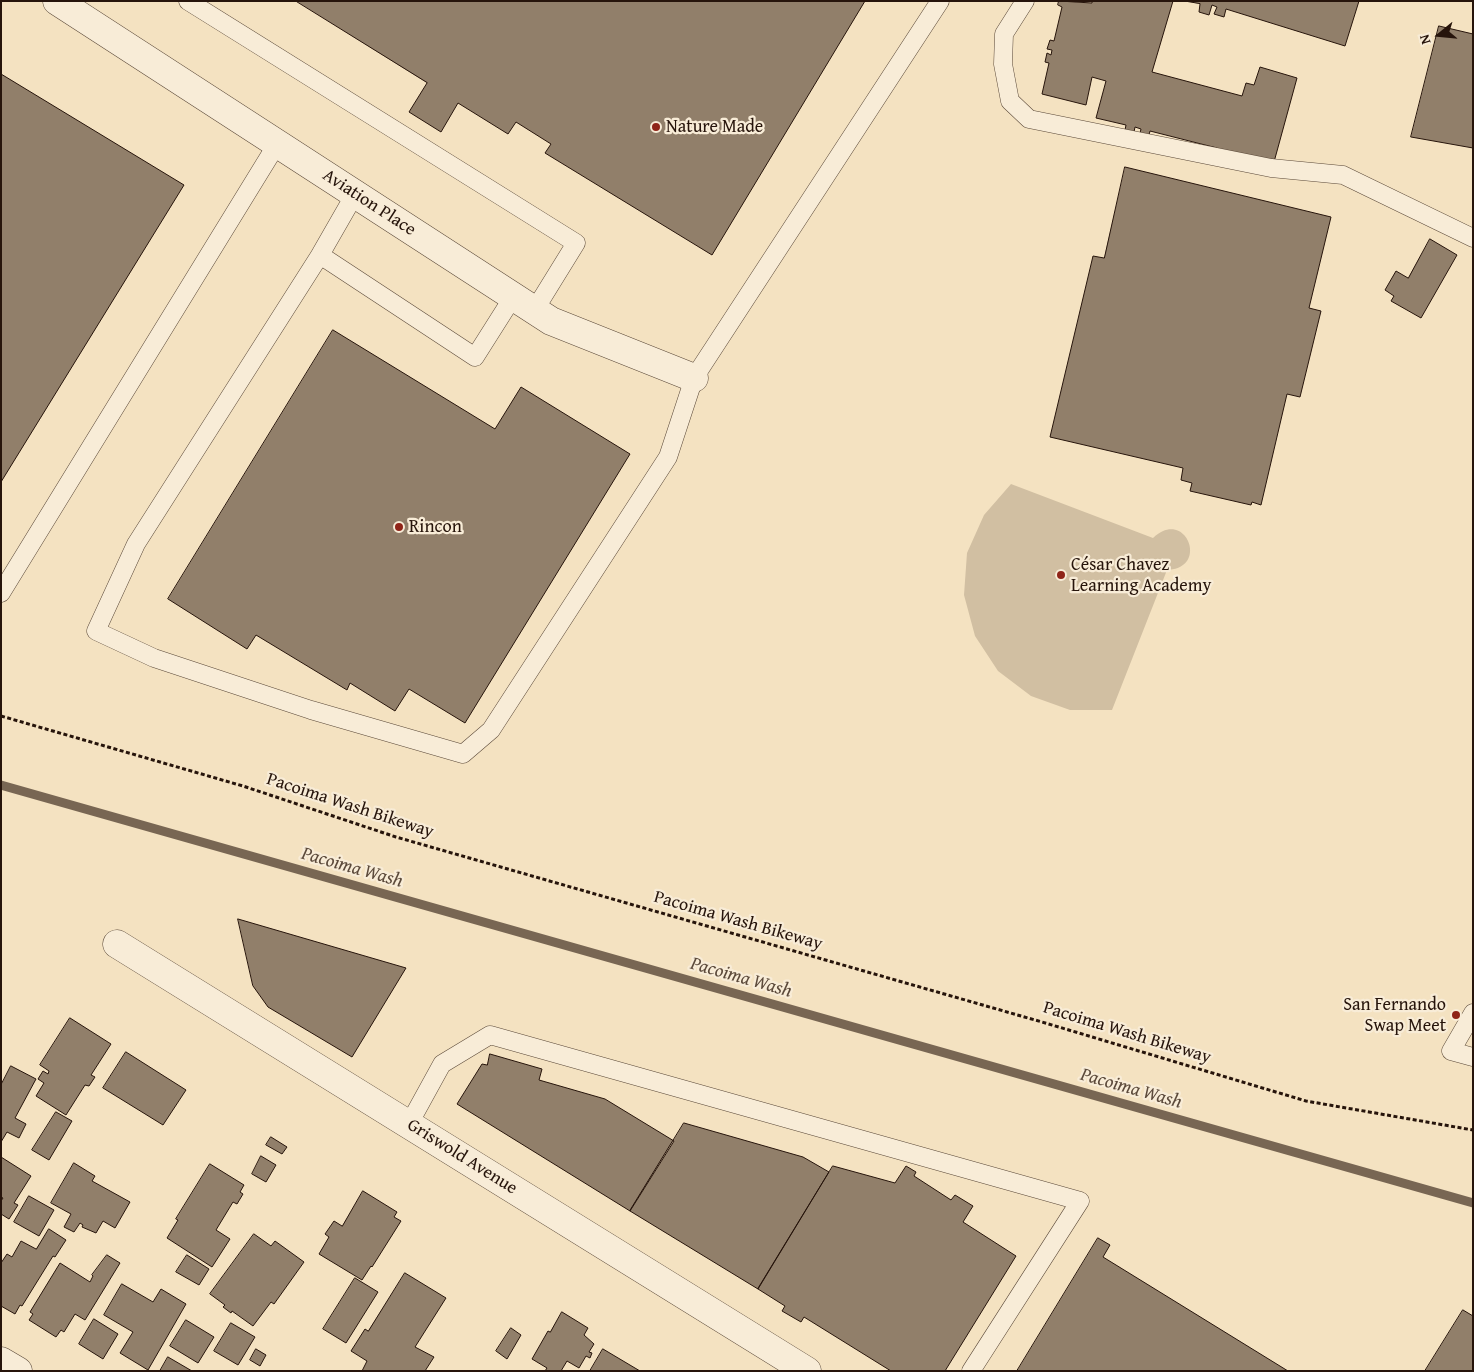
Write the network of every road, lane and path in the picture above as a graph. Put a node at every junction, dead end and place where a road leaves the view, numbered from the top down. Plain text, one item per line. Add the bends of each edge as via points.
1 (57, 1) edge
2 (188, 1) edge
3 (940, 1) edge
4 (1025, 1) edge
5 (277, 144) junction
6 (355, 194) junction
7 (1473, 238) edge
8 (320, 255) junction
9 (524, 304) junction
10 (694, 378) junction
11 (1, 592) edge
12 (1, 716) edge
13 (117, 944) dead end
14 (1473, 1013) edge
15 (1473, 1057) edge
16 (409, 1124) junction
17 (1473, 1130) edge
18 (1, 1361) edge
19 (18, 1371) edge
20 (807, 1371) edge
21 (972, 1371) edge

1 - 5 street, Aviation Place
2 - 9 lane via 576,243
3 - 10 lane
4 - 7 lane via 1004,34 1002,64 1010,101 1029,120 1271,168 1343,175
5 - 6 street, Aviation Place
5 - 11 lane
6 - 8 lane
6 - 9 street, Aviation Place
8 - 9 lane via 475,357
8 - 10 lane via 136,544 96,631 163,661 311,710 463,754 491,730 668,457
9 - 10 street, Aviation Place via 551,321
12 - 17 path, Pacoima Wash Bikeway via 243,786 396,837 1306,1101
13 - 16 street, Griswold Avenue
14 - 15 lane via 1451,1050
16 - 20 street, Griswold Avenue
16 - 21 lane via 442,1064 490,1035 1080,1201
18 - 19 street

